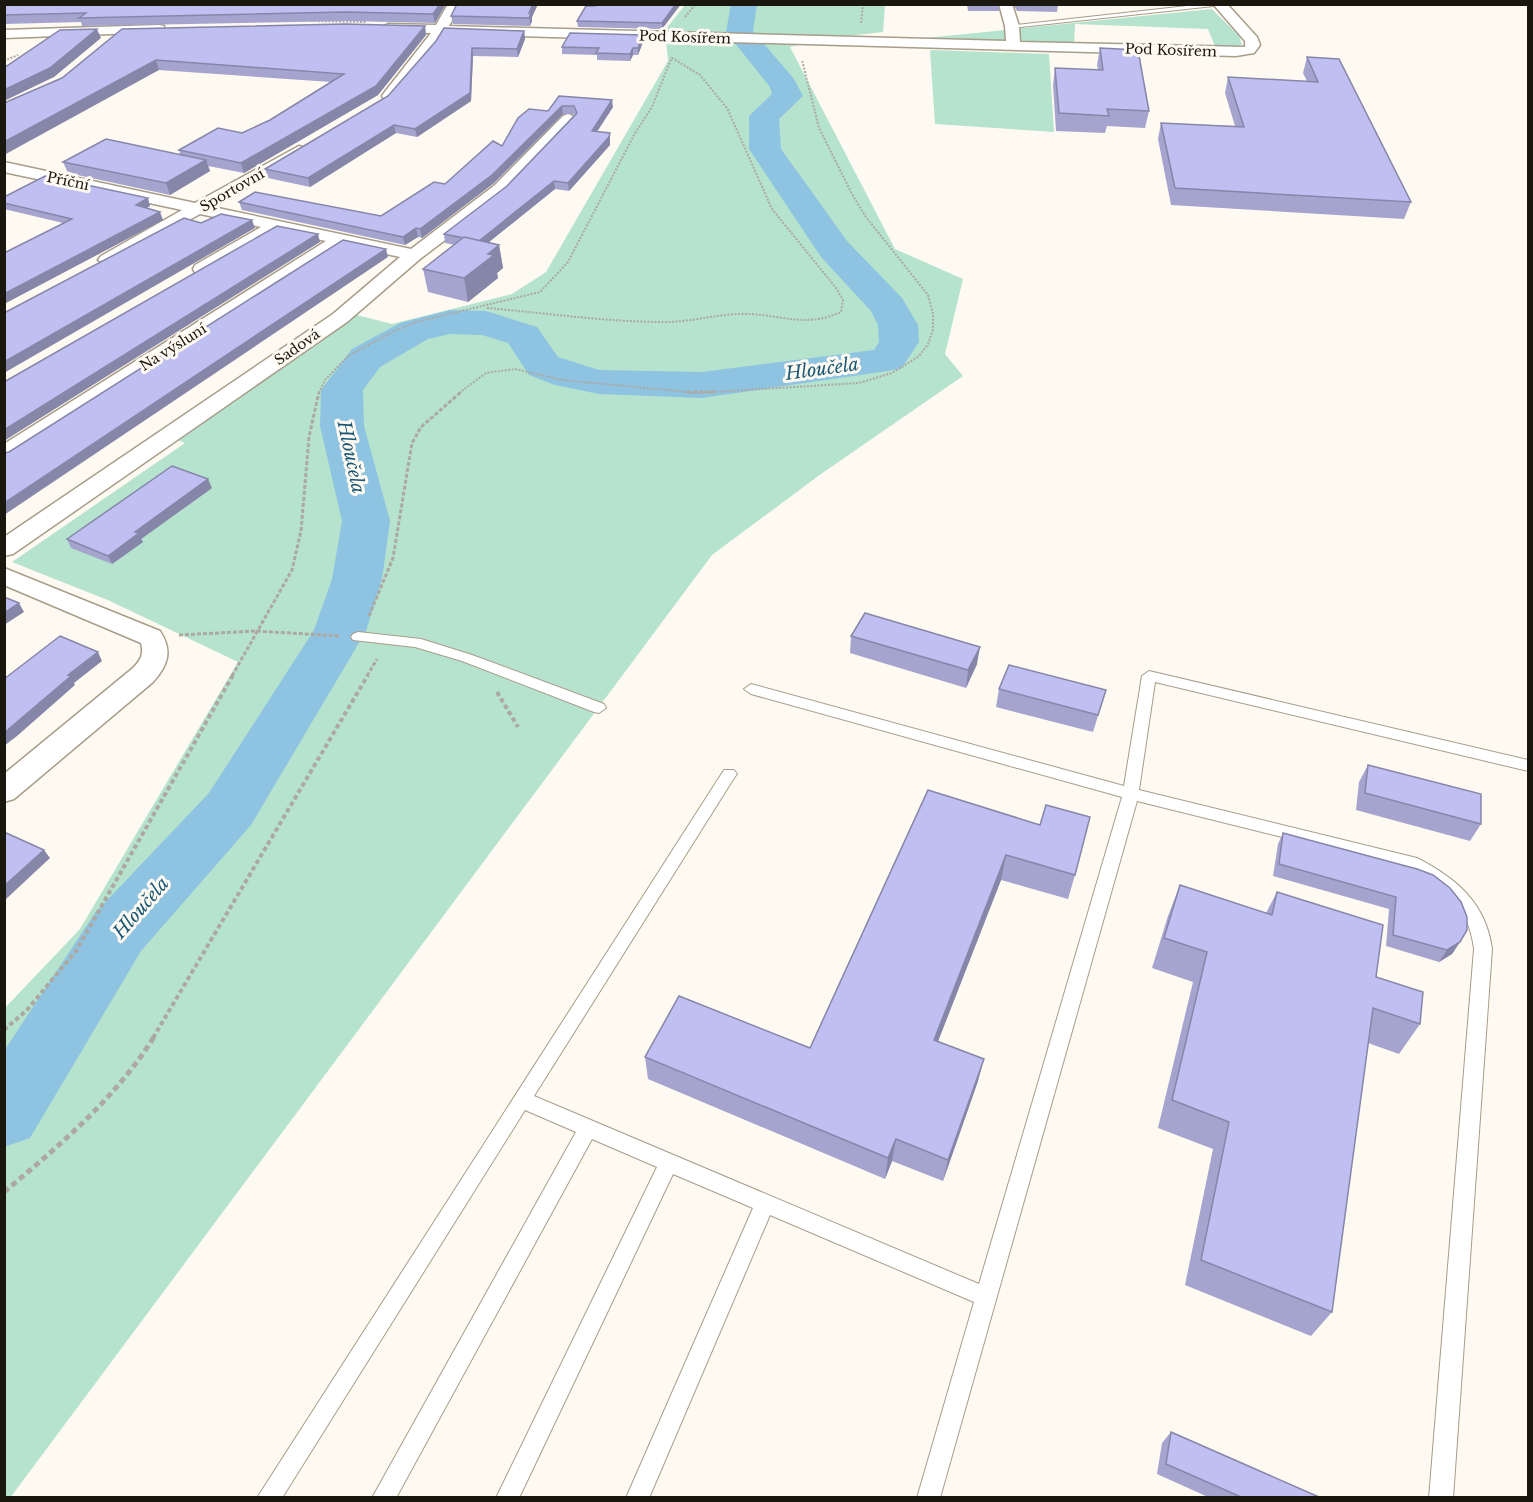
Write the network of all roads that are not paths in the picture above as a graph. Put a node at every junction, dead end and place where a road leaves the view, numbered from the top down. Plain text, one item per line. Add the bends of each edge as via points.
1 (454, 4) edge
2 (1005, 4) edge
3 (1219, 5) edge
4 (374, 25) edge
5 (1012, 26) junction
6 (176, 29) edge
7 (441, 29) junction
8 (121, 31) junction
9 (4, 34) edge
10 (1013, 46) junction
11 (104, 47) edge
12 (374, 106) edge
13 (568, 118) dead end
14 (312, 143) edge
15 (4, 167) edge
16 (198, 210) junction
17 (276, 226) junction
18 (341, 240) junction
19 (414, 255) junction
20 (96, 265) edge
21 (185, 279) edge
22 (4, 454) edge
23 (4, 549) edge
24 (4, 576) edge
25 (358, 638) road end
26 (752, 689) dead end
27 (599, 708) dead end
28 (1528, 765) edge
29 (729, 774) dead end
30 (4, 791) edge
31 (1131, 794) junction
32 (522, 1100) junction
33 (588, 1128) junction
34 (669, 1162) junction
35 (765, 1203) junction
36 (986, 1297) junction
37 (268, 1497) edge
38 (383, 1497) edge
39 (507, 1497) edge
40 (638, 1497) edge
41 (928, 1497) edge
42 (1441, 1497) edge

1 - 7 street
2 - 5 street
3 - 5 lane
3 - 10 street, Pod Kosířem via 1253,42 1249,50
4 - 7 street, Pod Kosířem
5 - 10 street
6 - 8 street
7 - 10 street, Pod Kosířem
7 - 12 street via 392,94
8 - 9 street
8 - 11 street
13 - 19 street, Sadová via 501,189
14 - 16 street, Sportovní
15 - 16 street, Příční
16 - 17 street, Příční
16 - 20 street, Sportovní
17 - 18 street, Příční
17 - 21 street
18 - 19 street, Příční
18 - 22 street, Na výsluní
19 - 23 street, Sadová via 340,318
24 - 30 street via 151,637 156,647 150,668
25 - 27 lane via 416,642 437,648
26 - 31 lane
28 - 31 lane via 1149,676
29 - 32 lane
31 - 36 lane
31 - 42 lane via 1411,863 1445,882 1471,908 1478,922 1483,949
32 - 33 lane
32 - 37 lane
33 - 34 lane
33 - 38 lane
34 - 35 lane
34 - 39 lane
35 - 36 lane
35 - 40 lane
36 - 41 lane

